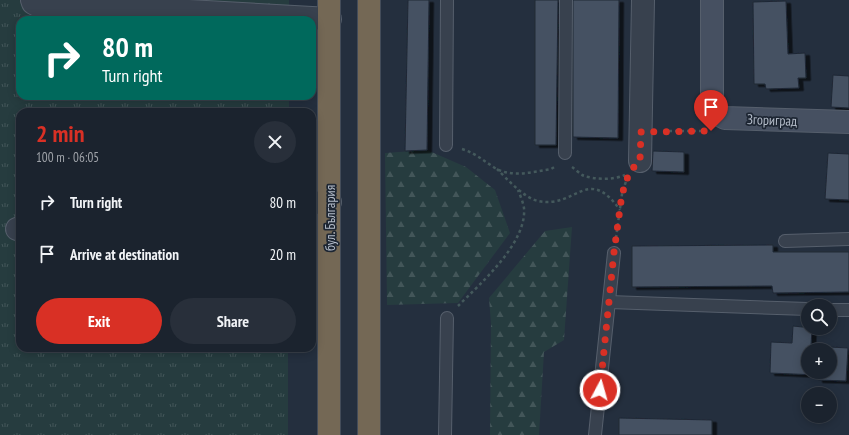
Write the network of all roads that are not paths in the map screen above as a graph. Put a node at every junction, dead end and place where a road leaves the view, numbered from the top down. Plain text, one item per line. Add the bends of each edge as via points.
1 (32, 0) edge
2 (369, 0) edge
3 (447, 0) edge
4 (566, 0) edge
5 (643, 0) edge
6 (712, 0) edge
7 (330, 10) edge
8 (849, 122) edge
9 (446, 145) road end
10 (567, 157) road end
11 (640, 160) dead end
12 (321, 203) edge
13 (849, 239) edge
14 (785, 240) dead end
15 (614, 252) road end
16 (609, 302) junction
17 (801, 309) edge
18 (837, 310) edge
19 (849, 310) edge
20 (447, 318) road end
21 (329, 435) edge
22 (370, 435) edge
23 (446, 435) edge
24 (595, 435) edge

1 - 7 street via 46,10
2 - 22 highway
3 - 9 lane
4 - 10 lane
5 - 11 street
6 - 8 street, Згориград via 712,111 725,118
7 - 12 highway, бул. България
12 - 21 highway, бул. България
13 - 14 lane
15 - 16 lane
16 - 17 lane
16 - 24 lane
18 - 19 lane
20 - 23 lane

